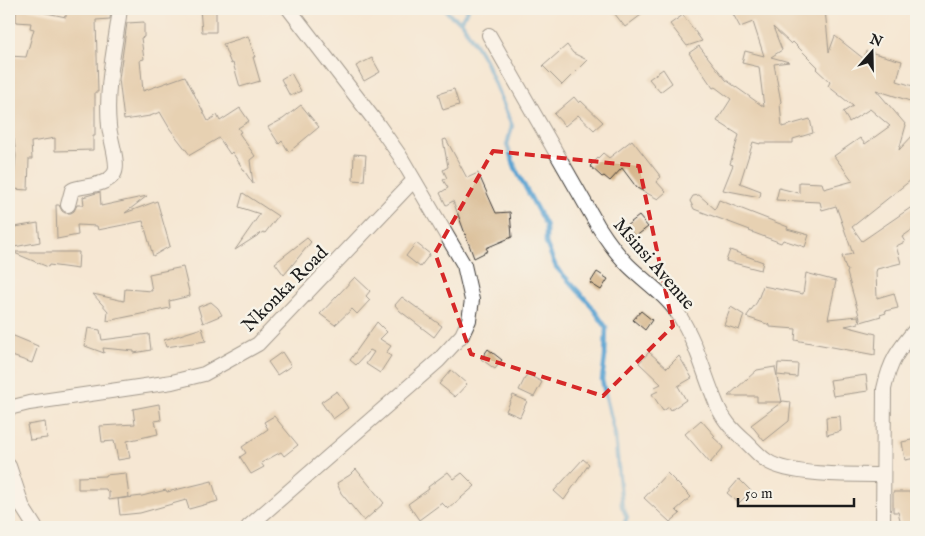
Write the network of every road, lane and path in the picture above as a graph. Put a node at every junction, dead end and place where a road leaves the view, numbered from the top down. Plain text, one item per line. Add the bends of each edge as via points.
1 (120, 9) edge
2 (289, 9) edge
3 (489, 35) dead end
4 (414, 180) junction
5 (68, 205) dead end
6 (916, 329) edge
7 (9, 408) edge
8 (9, 466) edge
9 (882, 475) junction
10 (35, 527) edge
11 (248, 527) edge
12 (883, 527) edge

1 - 5 street via 107,101 116,159 115,173 94,185 72,190
2 - 4 street via 379,126
3 - 9 street, Msinsi Avenue via 611,247 667,301 685,325 726,422 767,461 776,465 810,472
4 - 7 street, Nkonka Road via 271,332 251,349 190,378 28,402
4 - 11 street via 464,265 472,300 469,320 462,335 438,361
6 - 9 street via 896,355 884,389
8 - 10 street via 23,508
9 - 12 street

